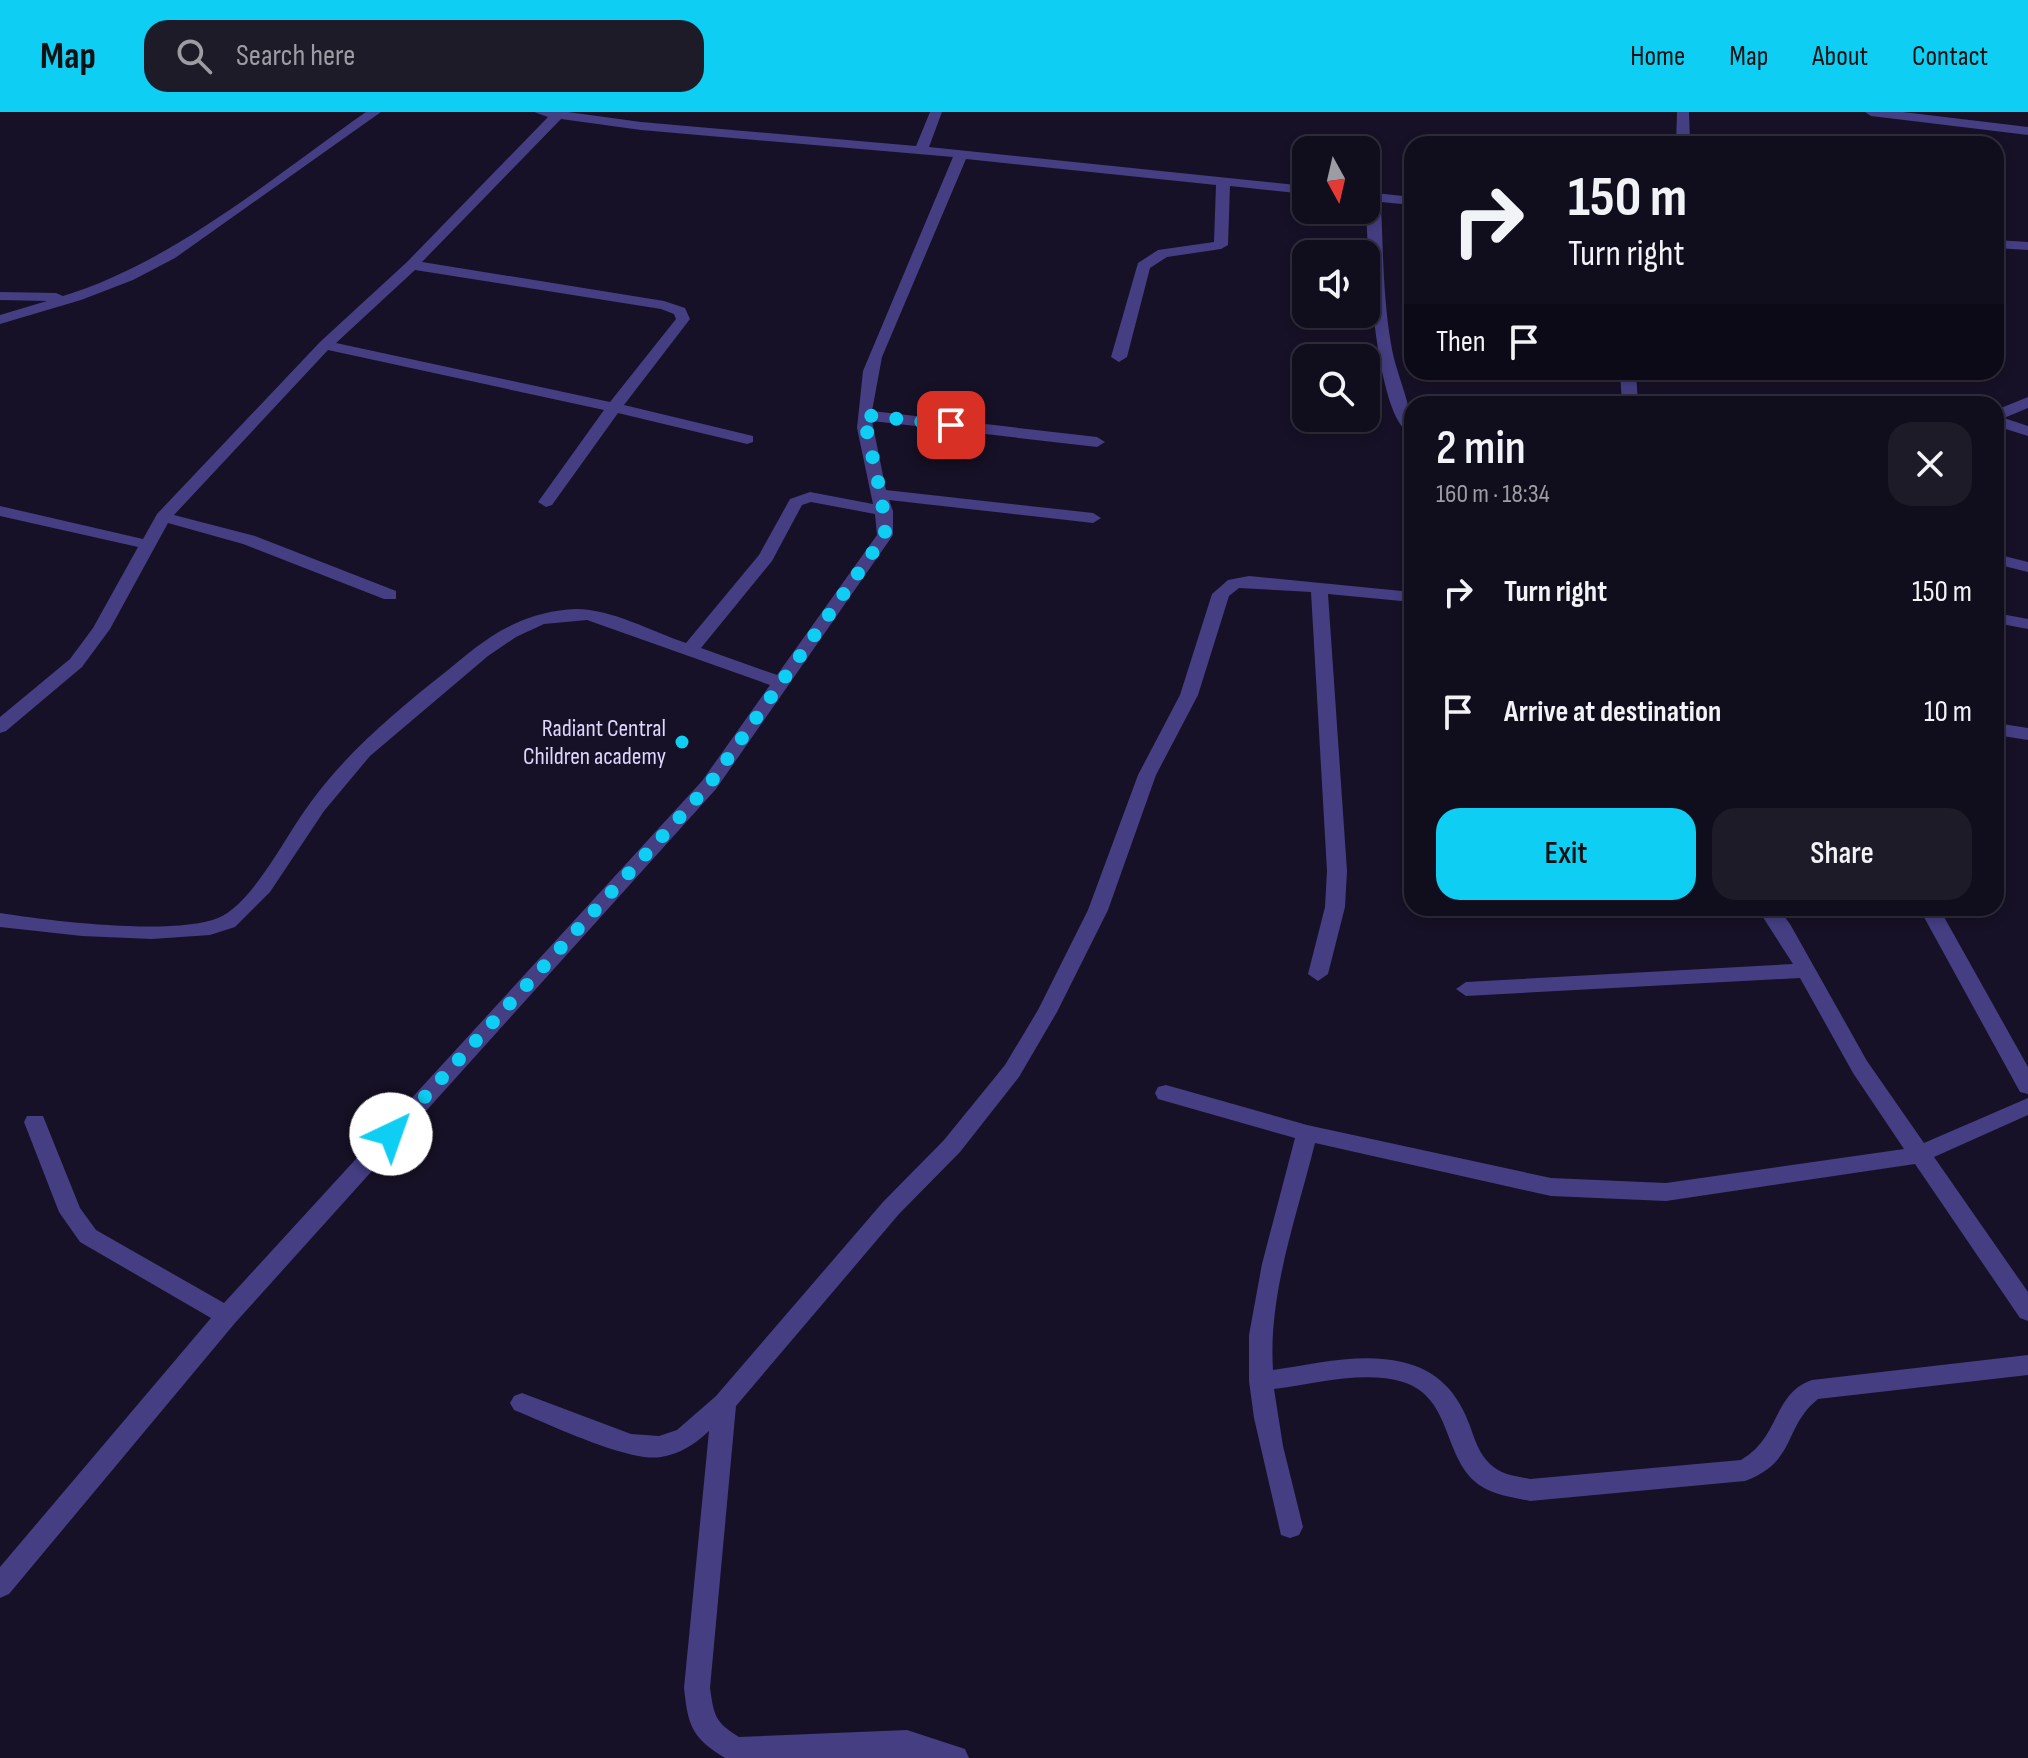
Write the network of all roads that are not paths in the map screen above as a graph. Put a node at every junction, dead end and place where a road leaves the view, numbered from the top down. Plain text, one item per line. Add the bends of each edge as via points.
1 (375, 112) edge
2 (540, 112) edge
3 (648, 112) edge
4 (936, 112) edge
5 (1683, 112) edge
6 (1871, 112) edge
7 (558, 114) junction
8 (1952, 117) edge
9 (641, 126) junction
10 (2028, 131) edge
11 (1683, 136) edge
12 (921, 150) junction
13 (961, 155) junction
14 (1223, 182) junction
15 (1292, 189) edge
16 (1380, 198) edge
17 (1404, 200) edge
18 (1373, 224) edge
19 (2004, 244) edge
20 (2028, 246) edge
21 (412, 265) junction
22 (0, 296) edge
23 (76, 297) junction
24 (0, 320) edge
25 (325, 345) junction
26 (1119, 357) dead end
27 (2028, 402) edge
28 (614, 407) junction
29 (1404, 414) edge
30 (864, 415) junction
31 (2004, 415) edge
32 (2004, 422) edge
33 (2028, 431) edge
34 (747, 439) dead end
35 (1097, 442) dead end
36 (546, 502) dead end
37 (881, 503) junction
38 (0, 511) edge
39 (163, 517) junction
40 (1093, 518) dead end
41 (145, 544) junction
42 (2004, 561) edge
43 (2028, 567) edge
44 (1319, 588) junction
45 (390, 595) dead end
46 (1404, 596) edge
47 (2004, 620) edge
48 (2028, 624) edge
49 (690, 650) junction
50 (781, 683) junction
51 (0, 727) edge
52 (2004, 730) edge
53 (2028, 734) edge
54 (1773, 916) edge
55 (1933, 916) edge
56 (0, 920) edge
57 (1804, 971) junction
58 (1318, 974) dead end
59 (1466, 989) dead end
60 (2028, 1086) edge
61 (1166, 1093) dead end
62 (2028, 1106) edge
63 (35, 1122) dead end
64 (1307, 1133) junction
65 (1918, 1155) junction
66 (2028, 1311) edge
67 (227, 1316) junction
68 (2028, 1365) edge
69 (1261, 1381) junction
70 (522, 1403) dead end
71 (724, 1403) junction
72 (1290, 1527) dead end
73 (0, 1586) edge
74 (955, 1758) edge

1 - 23 street via 170,255
2 - 7 street
3 - 9 street
4 - 12 street
5 - 11 street
6 - 8 street
7 - 9 street
7 - 21 street
8 - 10 street
9 - 12 street
12 - 13 street
13 - 14 street
13 - 30 street via 874,357
14 - 15 street
14 - 26 street via 1221,245 1163,253 1143,266
16 - 17 street
18 - 29 street via 1386,363
19 - 20 street
21 - 25 street
21 - 28 street via 680,311 678,327
22 - 23 street
23 - 24 street
25 - 28 street
25 - 39 street
27 - 31 street
28 - 34 street
28 - 36 street
30 - 35 street
30 - 37 street
32 - 33 street
37 - 40 street
37 - 49 street via 810,497 796,502 766,557
37 - 50 street via 885,535
38 - 41 street
39 - 41 street
39 - 45 street via 249,540
41 - 51 street via 101,629 76,663
42 - 43 street
44 - 46 street
44 - 58 street via 1337,871 1335,907
44 - 71 street via 1249,581 1221,594 1201,665 1147,775 1098,910 1012,1071
47 - 48 street
49 - 50 street
49 - 56 street via 589,615 562,614 500,638 396,720 341,772 251,900 221,925 185,931
50 - 67 street via 709,785
52 - 53 street
54 - 57 street
55 - 60 street
57 - 59 street
57 - 65 street
61 - 64 street
62 - 65 street
63 - 67 street via 70,1212 88,1236
64 - 65 street via 1551,1187 1666,1192
64 - 69 street via 1264,1309
65 - 66 street
67 - 73 street
68 - 69 street via 1812,1390 1788,1413 1781,1443 1767,1459 1745,1470 1530,1490 1487,1480 1472,1463 1448,1397 1412,1374 1378,1370
69 - 72 street via 1271,1452
70 - 71 street via 630,1444 659,1447 685,1438
71 - 74 street via 697,1688 700,1713 711,1735 736,1750 907,1743

